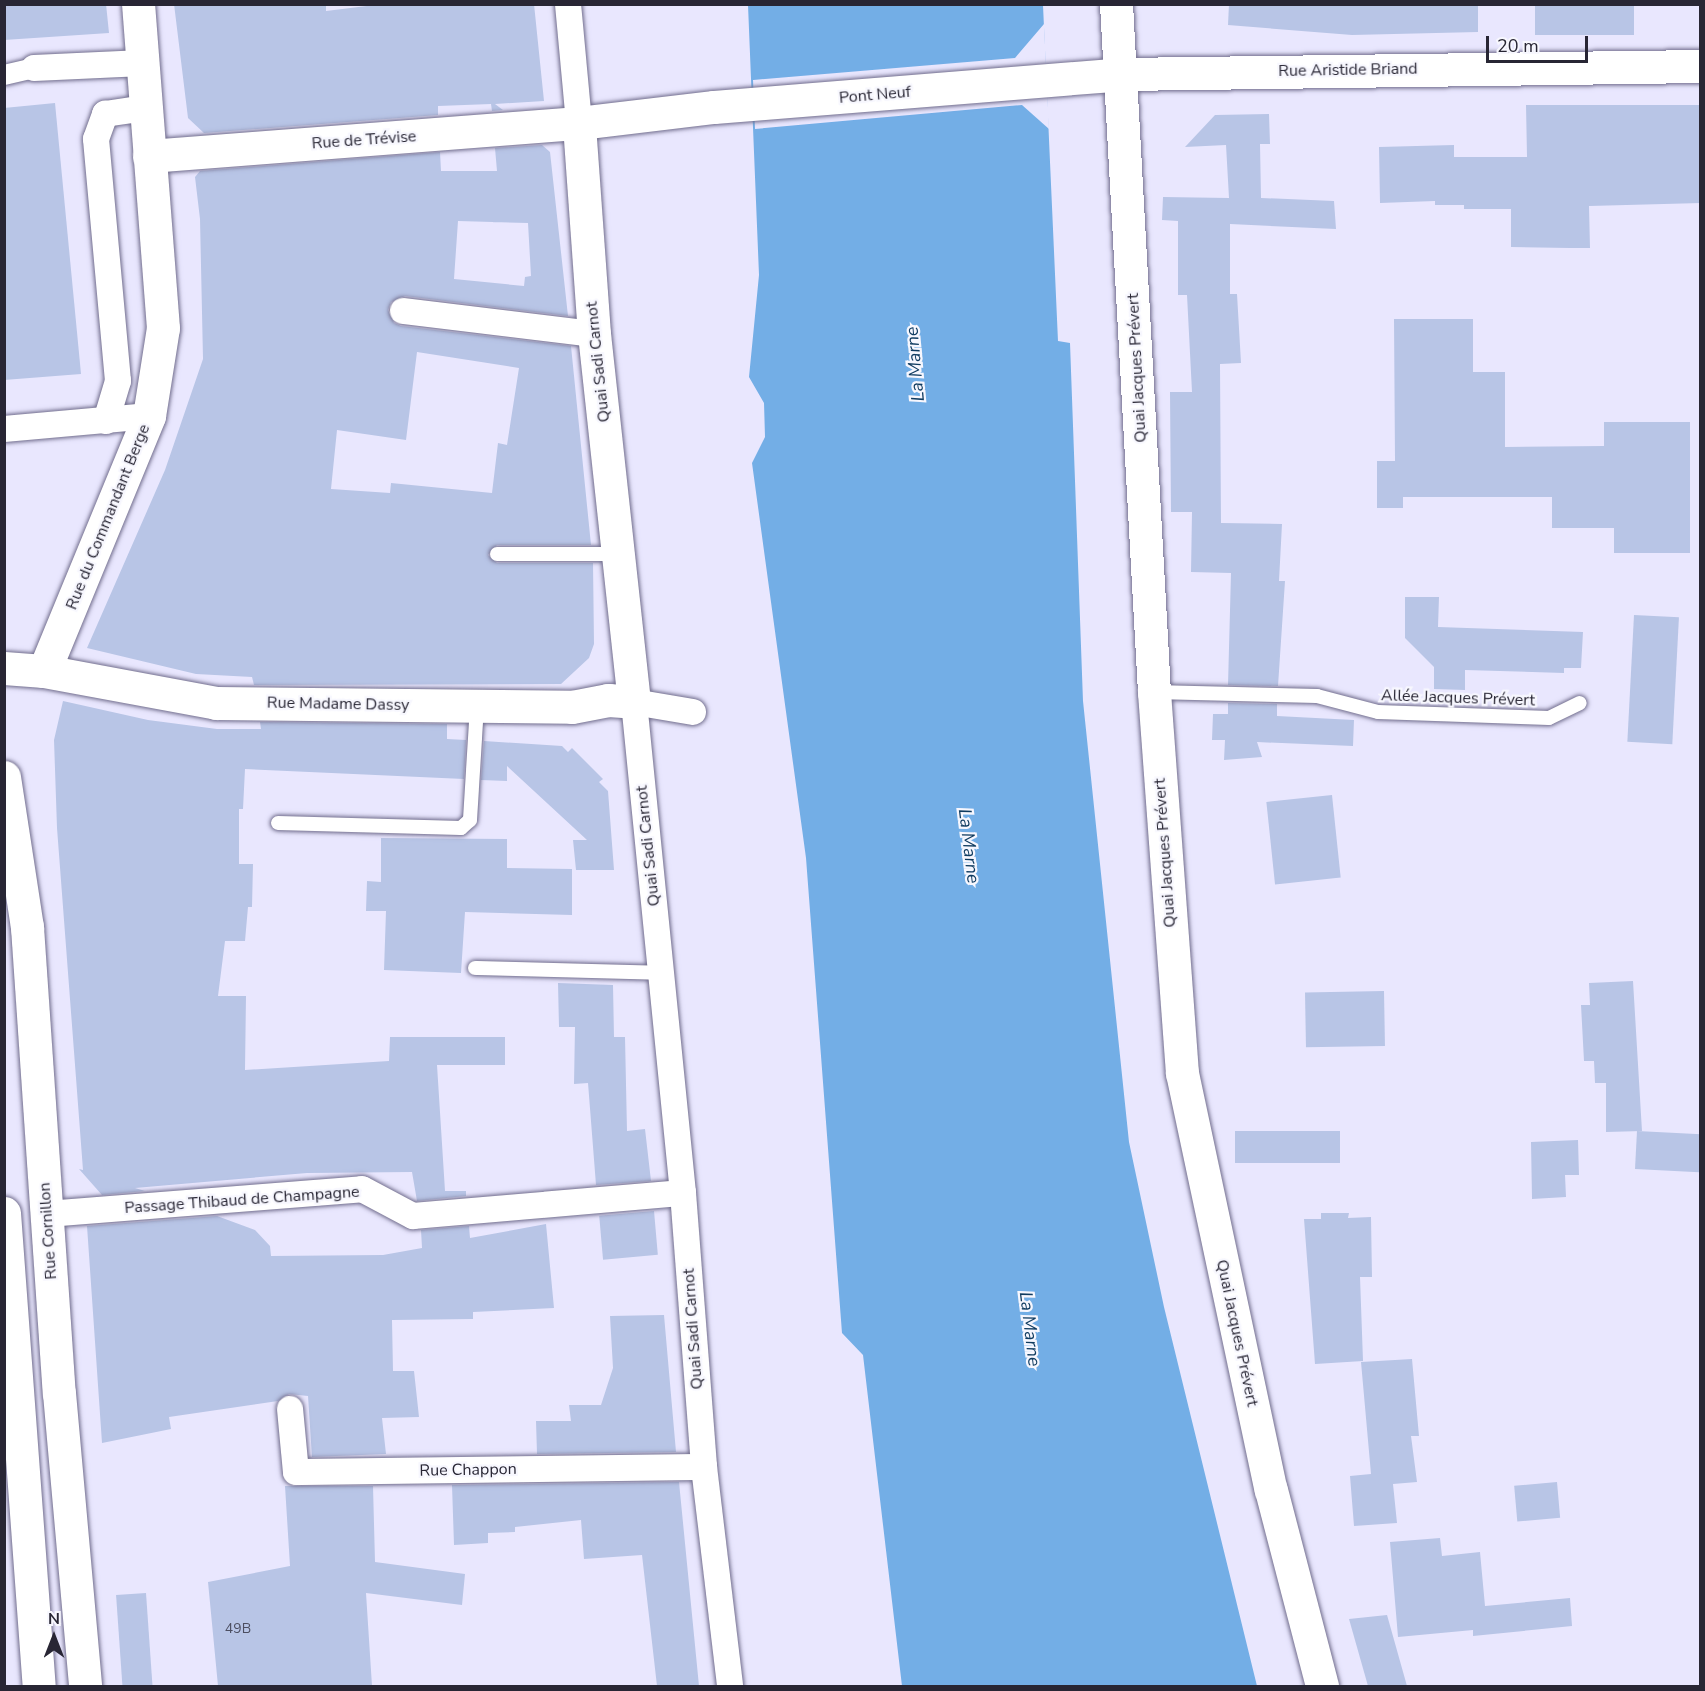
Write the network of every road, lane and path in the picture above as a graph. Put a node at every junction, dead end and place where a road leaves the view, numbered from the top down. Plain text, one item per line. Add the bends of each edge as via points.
1 (138, 4) edge
2 (568, 4) edge
3 (1116, 4) edge
4 (142, 63) junction
5 (1701, 66) edge
6 (34, 69) joint
7 (1122, 74) junction
8 (4, 75) edge
9 (996, 85) joint
10 (146, 108) junction
11 (690, 110) joint
12 (579, 123) junction
13 (149, 156) junction
14 (403, 311) dead end
15 (594, 334) junction
16 (149, 416) junction
17 (106, 422) junction
18 (4, 429) edge
19 (498, 554) dead end
20 (618, 554) junction
21 (4, 668) edge
22 (44, 671) junction
23 (1154, 692) junction
24 (634, 702) junction
25 (1580, 703) dead end
26 (477, 706) junction
27 (693, 712) dead end
28 (4, 777) edge
29 (278, 823) dead end
30 (475, 968) dead end
31 (661, 974) junction
32 (683, 1193) junction
33 (4, 1213) edge
34 (47, 1214) junction
35 (290, 1409) dead end
36 (704, 1467) junction
37 (36, 1683) edge
38 (85, 1686) edge
39 (730, 1686) edge
40 (1323, 1686) edge

1 - 4 main road, Rue du Commandant Berge
2 - 12 street, Quai Sadi Carnot
3 - 7 main road, Quai Jacques Prévert
4 - 6 street
4 - 10 main road, Rue du Commandant Berge
5 - 7 main road, Rue Aristide Briand
6 - 8 street
7 - 9 main road, Rue Aristide Briand
7 - 23 main road, Quai Jacques Prévert
9 - 11 main road, Pont Neuf
10 - 13 main road, Rue du Commandant Berge
10 - 17 street via 105,114 96,139 118,381
11 - 12 main road, Rue de Trévise
12 - 13 main road, Rue de Trévise
12 - 15 main road, Quai Sadi Carnot
13 - 16 main road, Rue du Commandant Berge via 163,328
14 - 15 street
15 - 20 main road, Quai Sadi Carnot
16 - 17 street
16 - 22 main road, Rue du Commandant Berge
17 - 18 street
19 - 20 lane
20 - 24 main road, Quai Sadi Carnot
21 - 22 main road, Rue Madame Dassy
22 - 26 main road, Rue Madame Dassy via 216,703
23 - 25 lane, Allée Jacques Prévert via 1317,696 1378,712 1549,718
23 - 40 main road, Quai Jacques Prévert via 1182,1073 1271,1490
24 - 26 main road, Rue Madame Dassy
24 - 27 street
24 - 31 street, Quai Sadi Carnot
26 - 29 lane via 470,820 461,828
28 - 34 main road, Rue Cornillon via 27,927
30 - 31 lane
31 - 32 street, Quai Sadi Carnot
32 - 34 street, Passage Thibaud de Champagne via 413,1216 362,1189
32 - 36 street, Quai Sadi Carnot
33 - 37 main road
34 - 38 main road, Rue Cornillon
35 - 36 street, Rue Chappon via 296,1472
36 - 39 street, Quai Sadi Carnot

